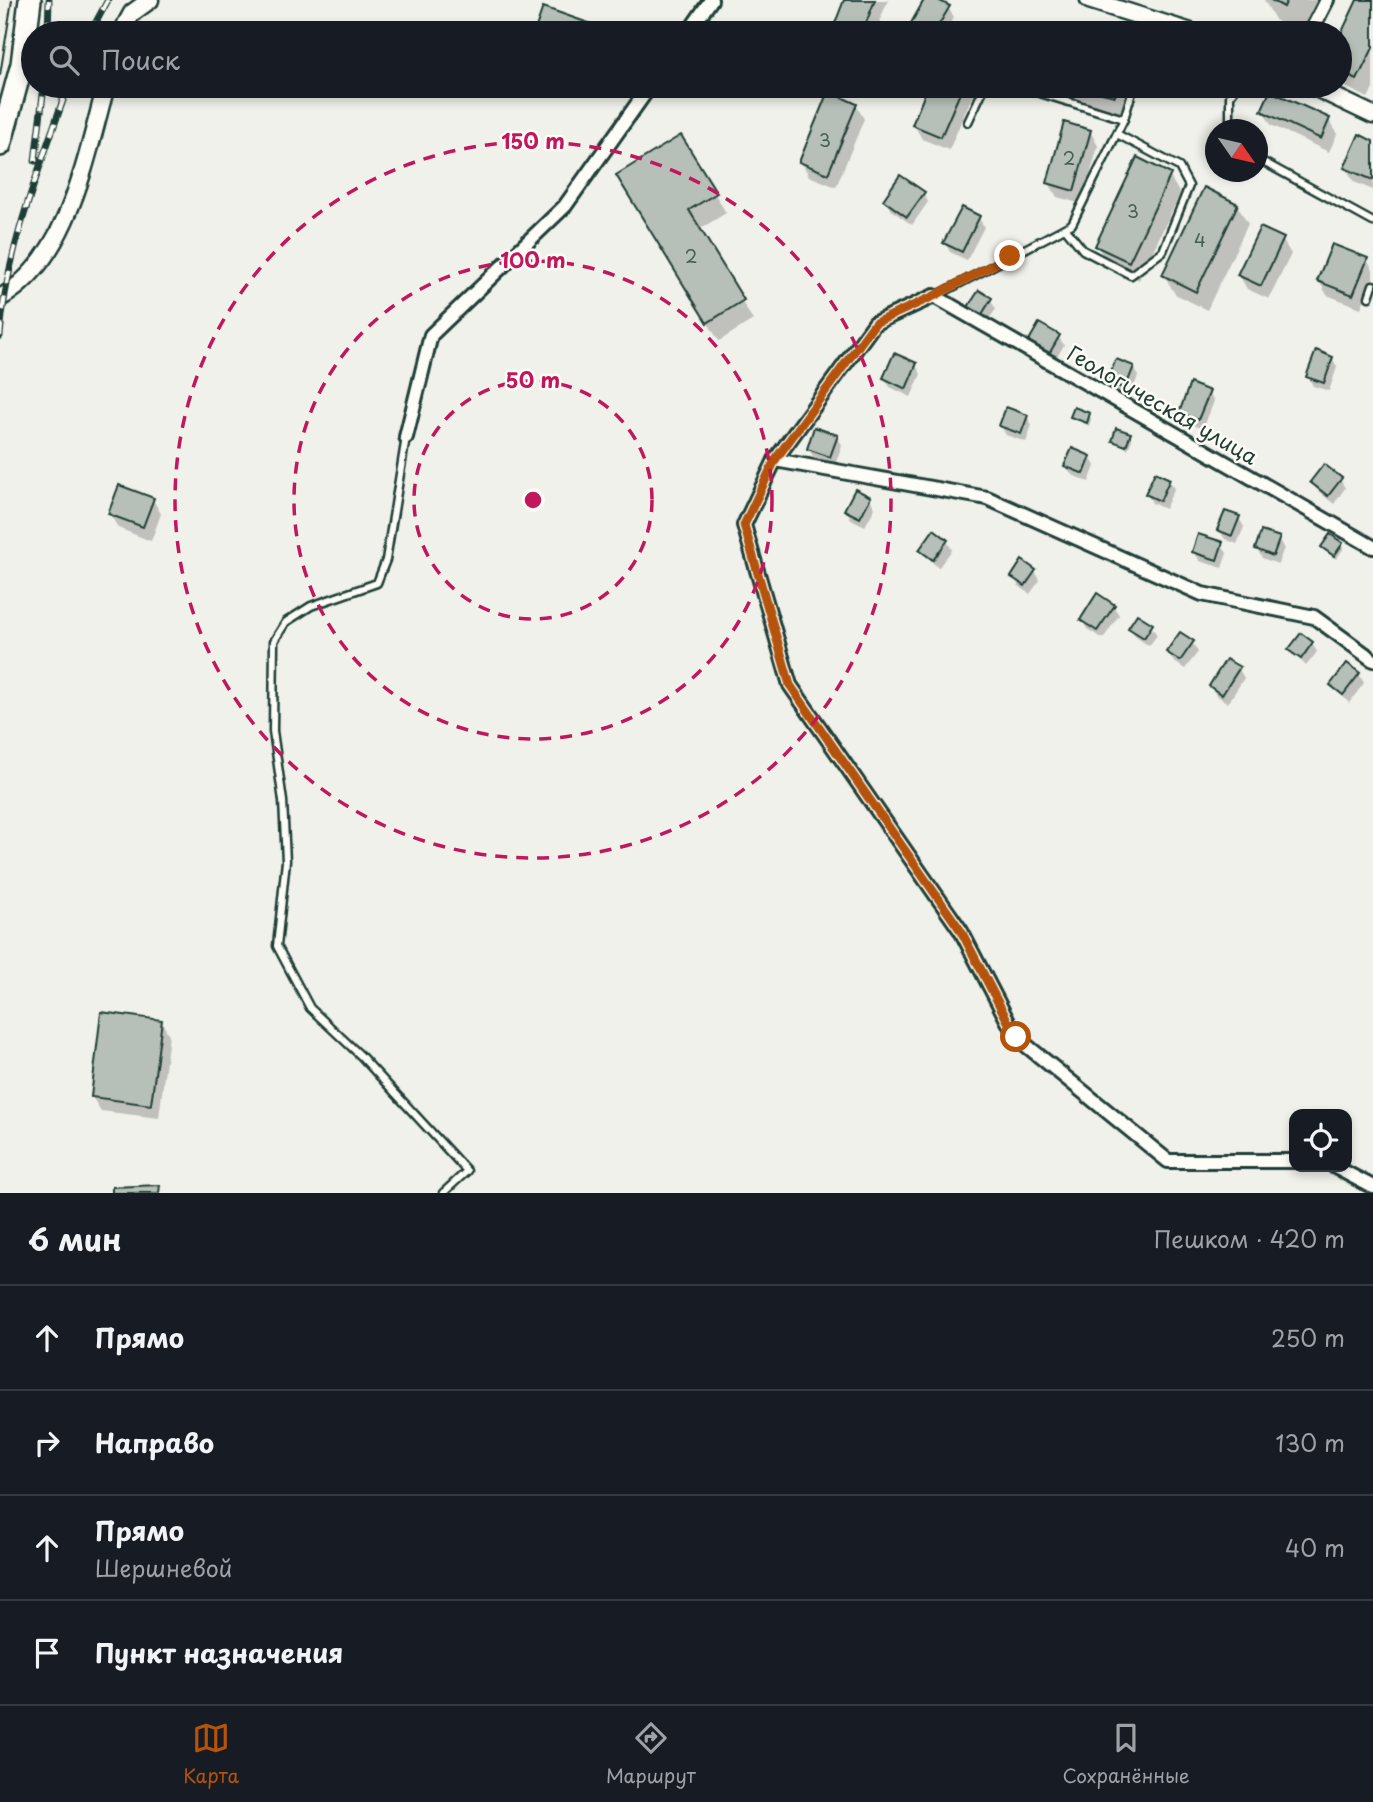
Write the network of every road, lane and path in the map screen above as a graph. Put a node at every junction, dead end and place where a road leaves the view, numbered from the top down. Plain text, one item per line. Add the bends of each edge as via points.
1 (30, 0) edge
2 (150, 0) edge
3 (711, 0) edge
4 (1089, 0) edge
5 (1327, 0) edge
6 (27, 21) edge
7 (128, 21) edge
8 (696, 21) edge
9 (1139, 21) edge
10 (1316, 21) edge
11 (21, 69) edge
12 (102, 98) edge
13 (642, 98) edge
14 (979, 98) edge
15 (1056, 98) edge
16 (1130, 98) edge
17 (1230, 98) edge
18 (1337, 98) edge
19 (1373, 115) edge
20 (1124, 119) junction
21 (1230, 119) edge
22 (968, 122) dead end
23 (1117, 134) junction
24 (0, 145) edge
25 (1268, 164) edge
26 (1373, 222) edge
27 (1065, 228) junction
28 (1373, 285) edge
29 (934, 296) junction
30 (1369, 297) dead end
31 (0, 298) edge
32 (406, 437) joint
33 (775, 460) junction
34 (1373, 547) edge
35 (1373, 660) edge
36 (1289, 1161) edge
37 (1345, 1172) edge
38 (1373, 1186) edge
39 (443, 1193) edge

1 - 6 main road
2 - 7 street
3 - 8 street
4 - 9 street
5 - 10 street
11 - 24 main road
12 - 31 street via 60,231 25,282
13 - 32 street via 565,206 431,335
14 - 22 lane
15 - 20 lane
16 - 20 lane
17 - 21 lane
18 - 19 street
20 - 23 lane
23 - 27 lane via 1072,224
23 - 27 lane via 1179,167 1189,186 1163,251 1131,275 1083,250
25 - 26 lane
27 - 29 lane
28 - 30 lane
29 - 33 street via 875,323
29 - 34 street, Геологическая улица
32 - 39 lane via 386,561 377,583 311,606 286,622 274,641 273,731 286,861 277,946 310,1009 361,1056 467,1171
33 - 35 street via 987,498 1202,594 1314,617
33 - 36 street via 744,525 790,685 961,931 1016,1037 1168,1161
37 - 38 street

